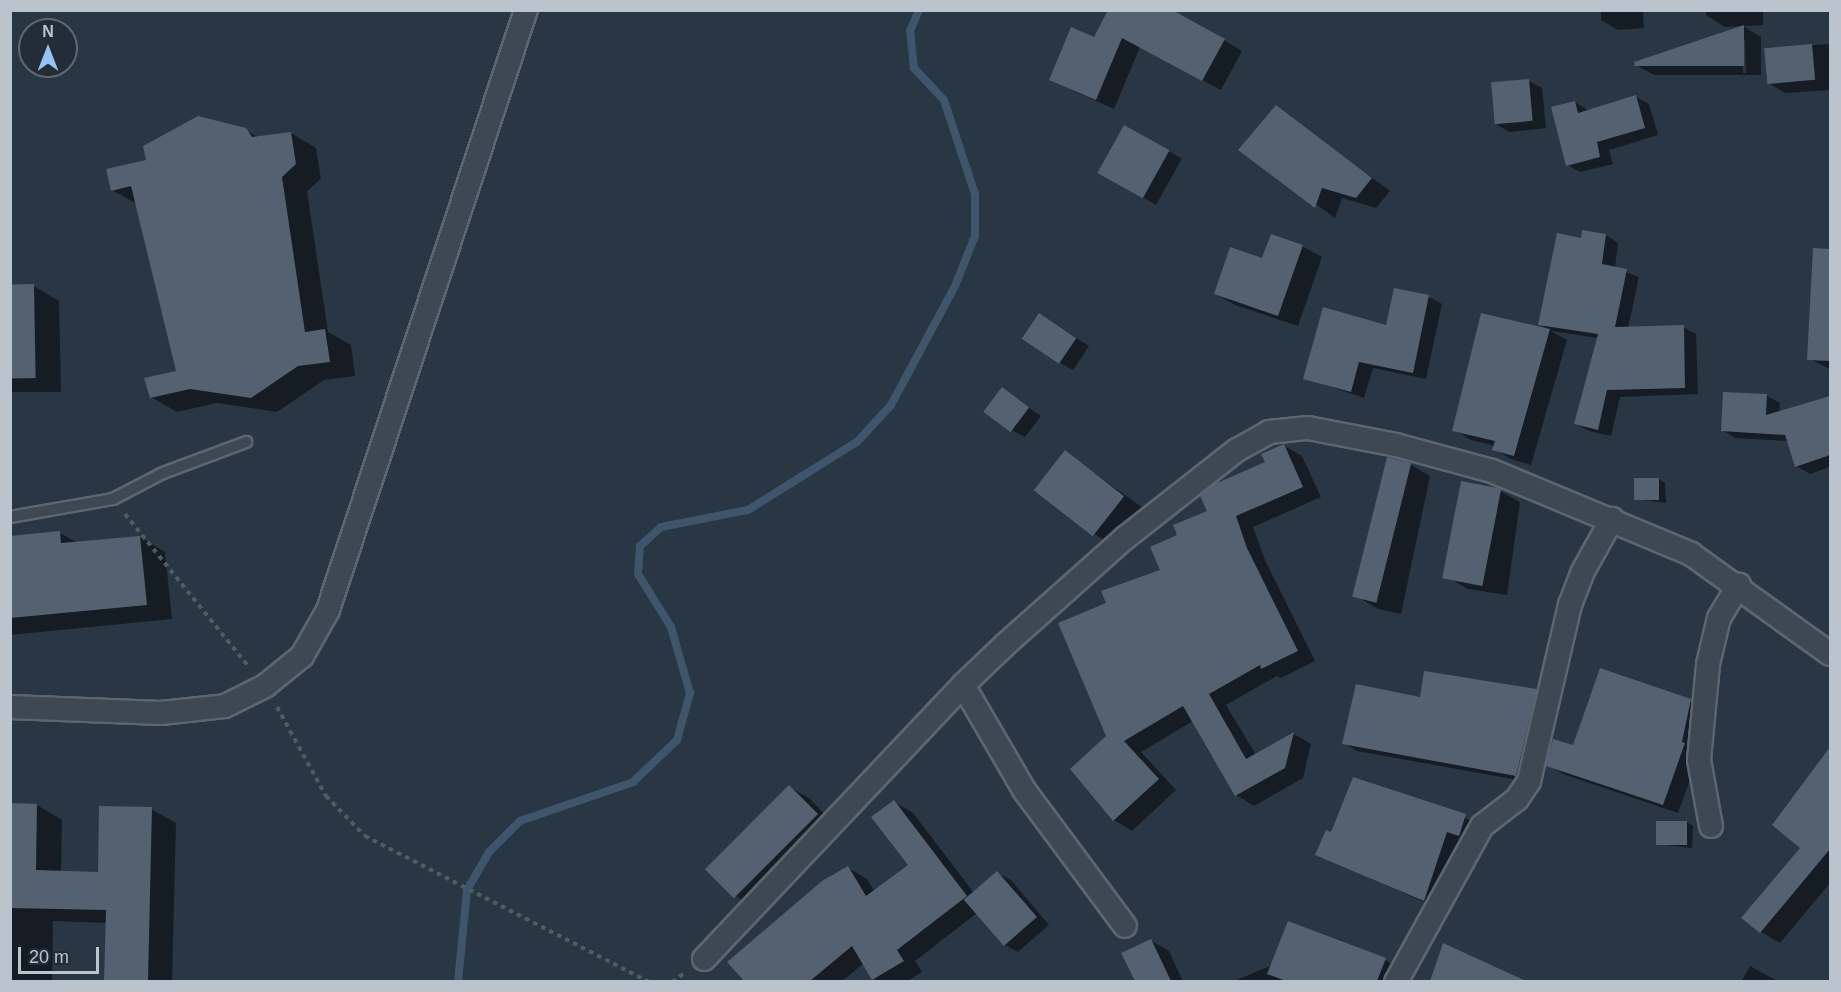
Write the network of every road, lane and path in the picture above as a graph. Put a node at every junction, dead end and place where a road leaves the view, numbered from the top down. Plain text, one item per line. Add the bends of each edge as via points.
1 (526, 10) edge
2 (246, 442) dead end
3 (113, 500) junction
4 (10, 517) edge
5 (1612, 519) junction
6 (1738, 585) junction
7 (1830, 654) edge
8 (963, 685) junction
9 (265, 686) junction
10 (10, 707) edge
11 (1711, 826) dead end
12 (1125, 926) dead end
13 (704, 959) dead end
14 (649, 981) edge
15 (1395, 981) edge

1 - 9 street via 328,610 302,656
2 - 3 lane via 163,473
3 - 4 lane
3 - 9 path
5 - 6 street via 1691,554
5 - 8 street via 1492,471 1396,445 1308,428 1269,432 1238,450 1125,538
5 - 15 street via 1570,604 1529,782 1517,799 1482,826
6 - 7 street
6 - 11 street via 1719,618 1708,664 1699,760
8 - 12 street via 1024,790
8 - 13 street
9 - 10 street via 225,706 161,713
9 - 14 path via 326,796 365,836

